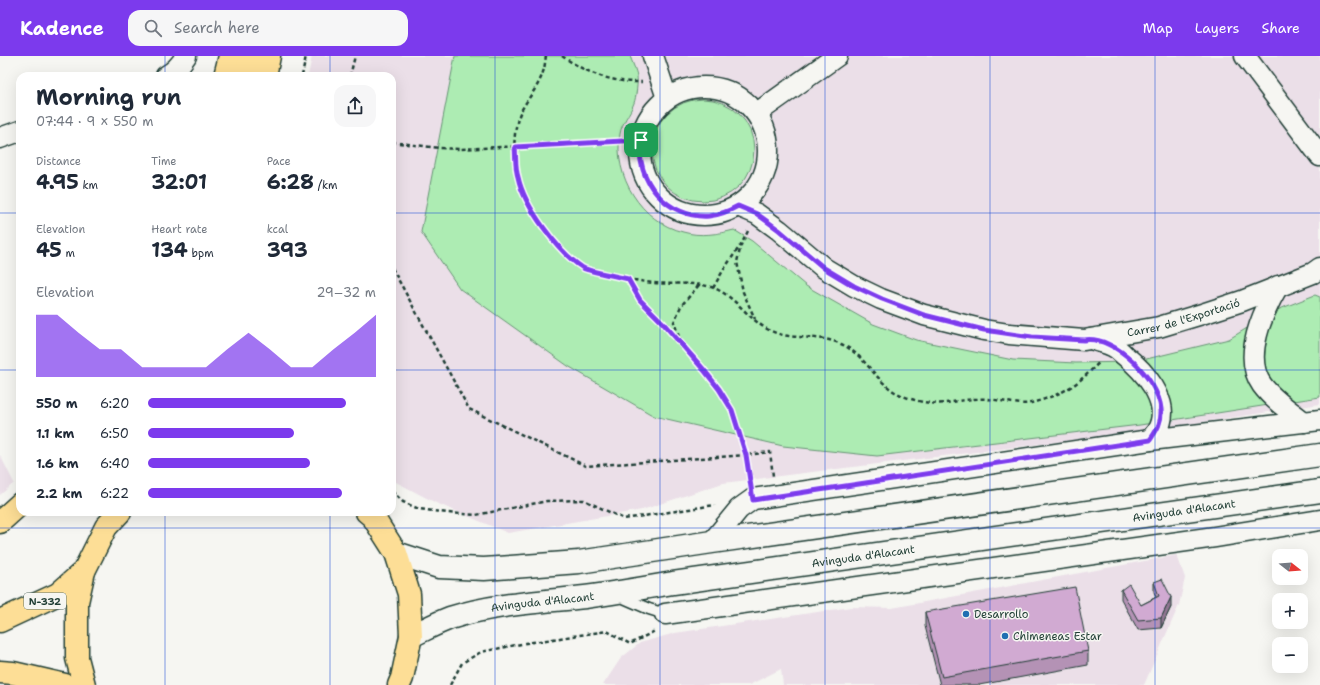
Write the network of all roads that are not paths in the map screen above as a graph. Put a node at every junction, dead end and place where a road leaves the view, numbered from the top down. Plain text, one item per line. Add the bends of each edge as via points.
1 (186, 56) edge
2 (230, 56) edge
3 (251, 56) edge
4 (269, 56) edge
5 (653, 56) edge
6 (837, 56) edge
7 (1245, 56) edge
8 (172, 72) edge
9 (225, 72) edge
10 (246, 72) edge
11 (266, 72) edge
12 (665, 90) junction
13 (757, 113) junction
14 (16, 132) edge
15 (0, 138) edge
16 (1320, 156) edge
17 (738, 206) junction
18 (1320, 268) edge
19 (1278, 286) junction
20 (1091, 339) junction
21 (1312, 421) edge
22 (1150, 440) junction
23 (1320, 455) edge
24 (1320, 491) edge
25 (16, 508) edge
26 (116, 516) edge
27 (372, 516) edge
28 (1320, 520) edge
29 (0, 522) edge
30 (712, 542) junction
31 (396, 553) junction
32 (84, 571) junction
33 (612, 593) junction
34 (665, 614) joint
35 (0, 620) edge
36 (411, 636) junction
37 (0, 672) edge
38 (65, 685) edge
39 (84, 685) edge
40 (399, 685) edge

1 - 8 street
2 - 9 highway
3 - 10 highway
4 - 11 highway
5 - 12 street
6 - 13 street
7 - 16 street
12 - 13 street via 705,86 724,89 742,98
12 - 17 street via 644,127 641,140 641,164 647,182 658,197 673,208 691,215 709,216 728,212
13 - 17 street via 766,130 769,150 766,170 758,188
14 - 15 street
17 - 20 street, Carrer de l'Exportació via 757,214 824,268 882,299 924,315 1009,334 1072,340
18 - 19 street, Carrer de l'Exportació
19 - 20 street, Carrer de l'Exportació via 1235,303 1159,327
19 - 21 street via 1260,320 1254,365 1261,384 1271,397
20 - 22 street via 1114,347 1134,362 1154,386 1161,417 1159,427
21 - 22 street
22 - 30 street via 753,500 739,509
23 - 30 main road
24 - 33 main road, Avinguda d'Alacant
25 - 29 highway
26 - 32 highway via 106,527
27 - 31 highway
28 - 34 street
30 - 31 main road via 579,562 484,569 439,567
31 - 36 highway via 409,594
32 - 35 highway, N-332 via 58,594
32 - 39 highway via 77,602 77,658
33 - 34 lane
33 - 36 main road, Avinguda d'Alacant via 531,602 470,613 448,619
36 - 40 highway
37 - 38 highway

